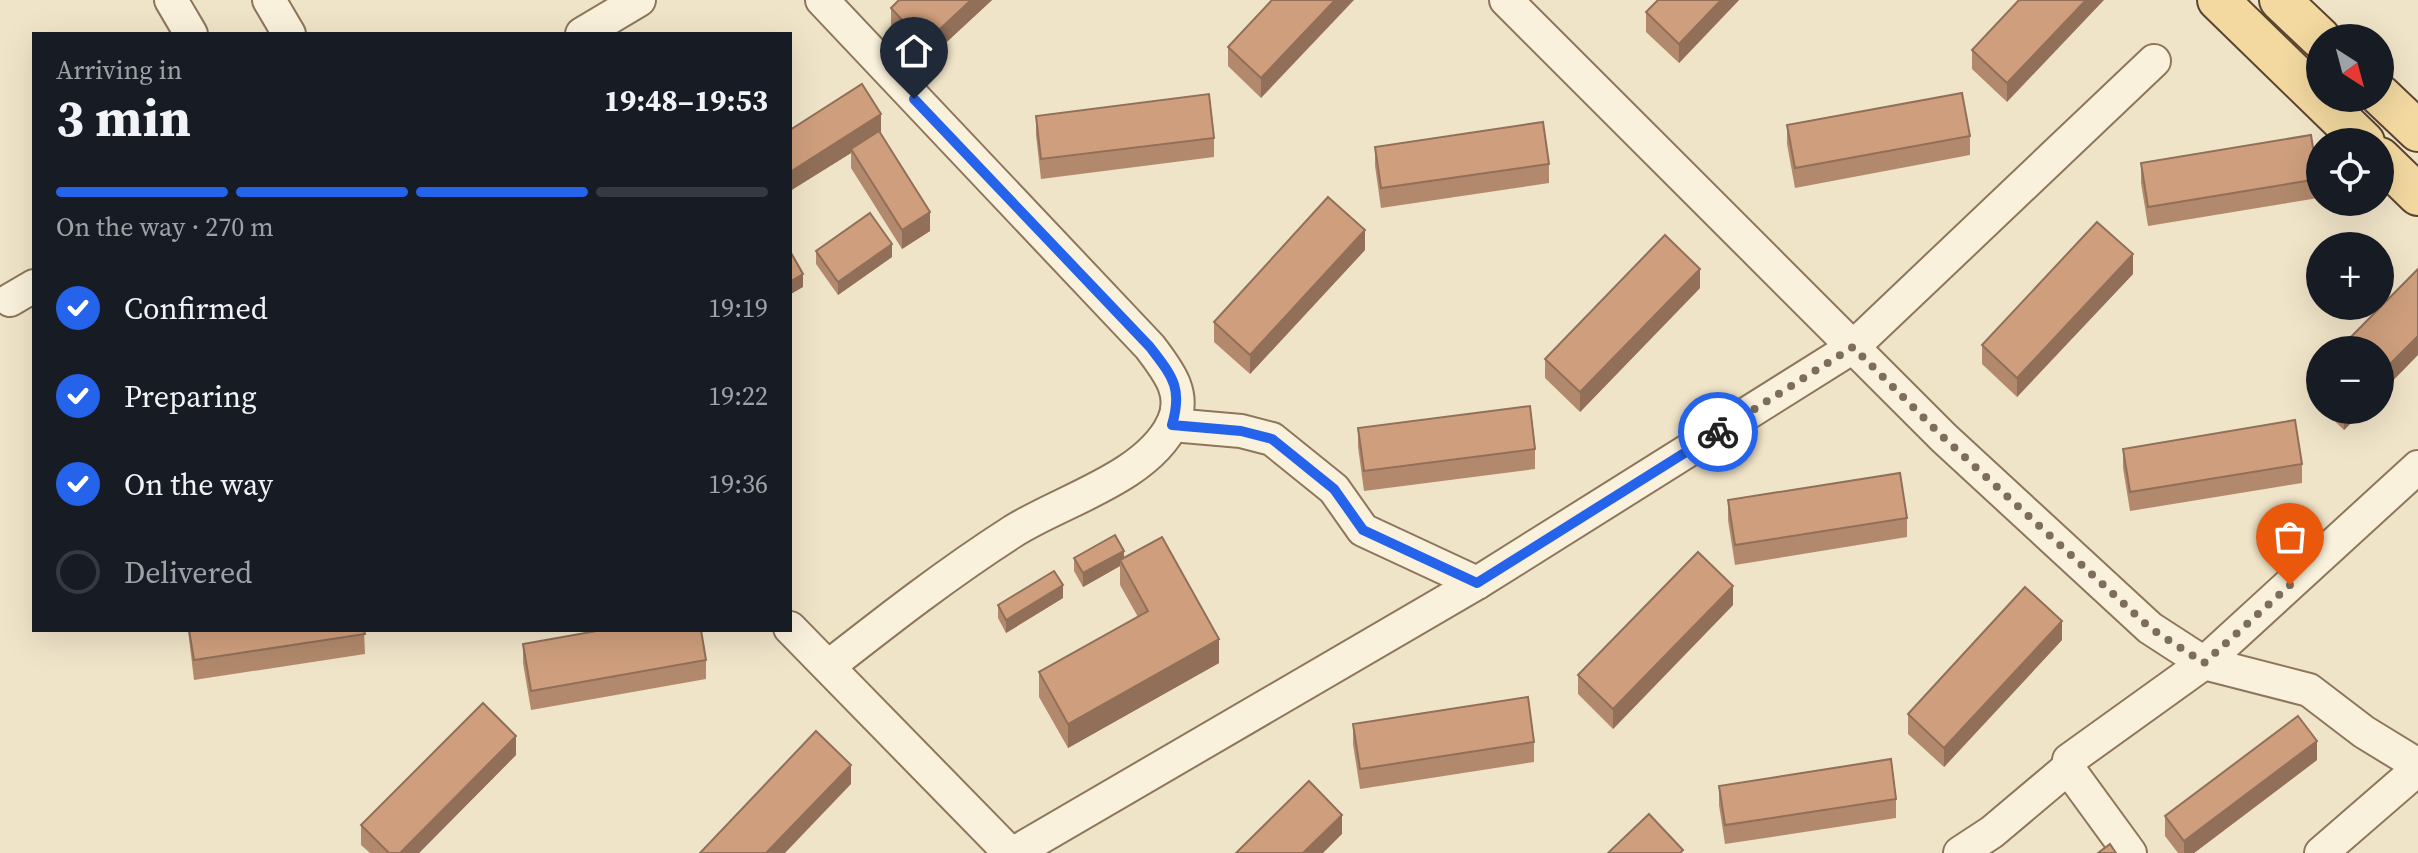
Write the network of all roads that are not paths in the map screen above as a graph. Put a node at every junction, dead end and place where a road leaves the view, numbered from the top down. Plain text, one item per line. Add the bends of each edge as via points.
1 (171, 0) edge
2 (269, 0) edge
3 (639, 0) edge
4 (822, 0) edge
5 (1506, 0) edge
6 (2218, 0) edge
7 (2280, 0) edge
8 (2306, 25) edge
9 (190, 32) edge
10 (288, 32) edge
11 (585, 32) edge
12 (2154, 61) dead end
13 (2394, 108) edge
14 (2350, 128) edge
15 (2418, 131) edge
16 (2394, 172) edge
17 (2418, 195) edge
18 (1853, 347) junction
19 (1172, 425) junction
20 (2418, 467) edge
21 (1477, 583) junction
22 (792, 630) edge
23 (2204, 663) junction
24 (829, 666) junction
25 (2418, 767) edge
26 (2068, 768) junction
27 (1012, 853) edge
28 (1960, 853) edge
29 (2130, 853) edge
30 (2321, 853) edge

1 - 9 street
2 - 10 street
3 - 11 street
4 - 19 street via 1150,347 1173,378 1179,400
5 - 18 street
6 - 14 main road
7 - 8 main road
12 - 18 street
13 - 15 main road
16 - 17 main road
18 - 21 street
18 - 23 street via 2150,628
19 - 21 street via 1272,439 1334,489 1363,530
19 - 24 street via 1122,475 1015,530 922,593
20 - 23 street
21 - 27 street
22 - 24 street
23 - 25 street via 2309,690
23 - 26 street via 2075,754
24 - 27 street
25 - 30 street
26 - 28 street
26 - 29 street

